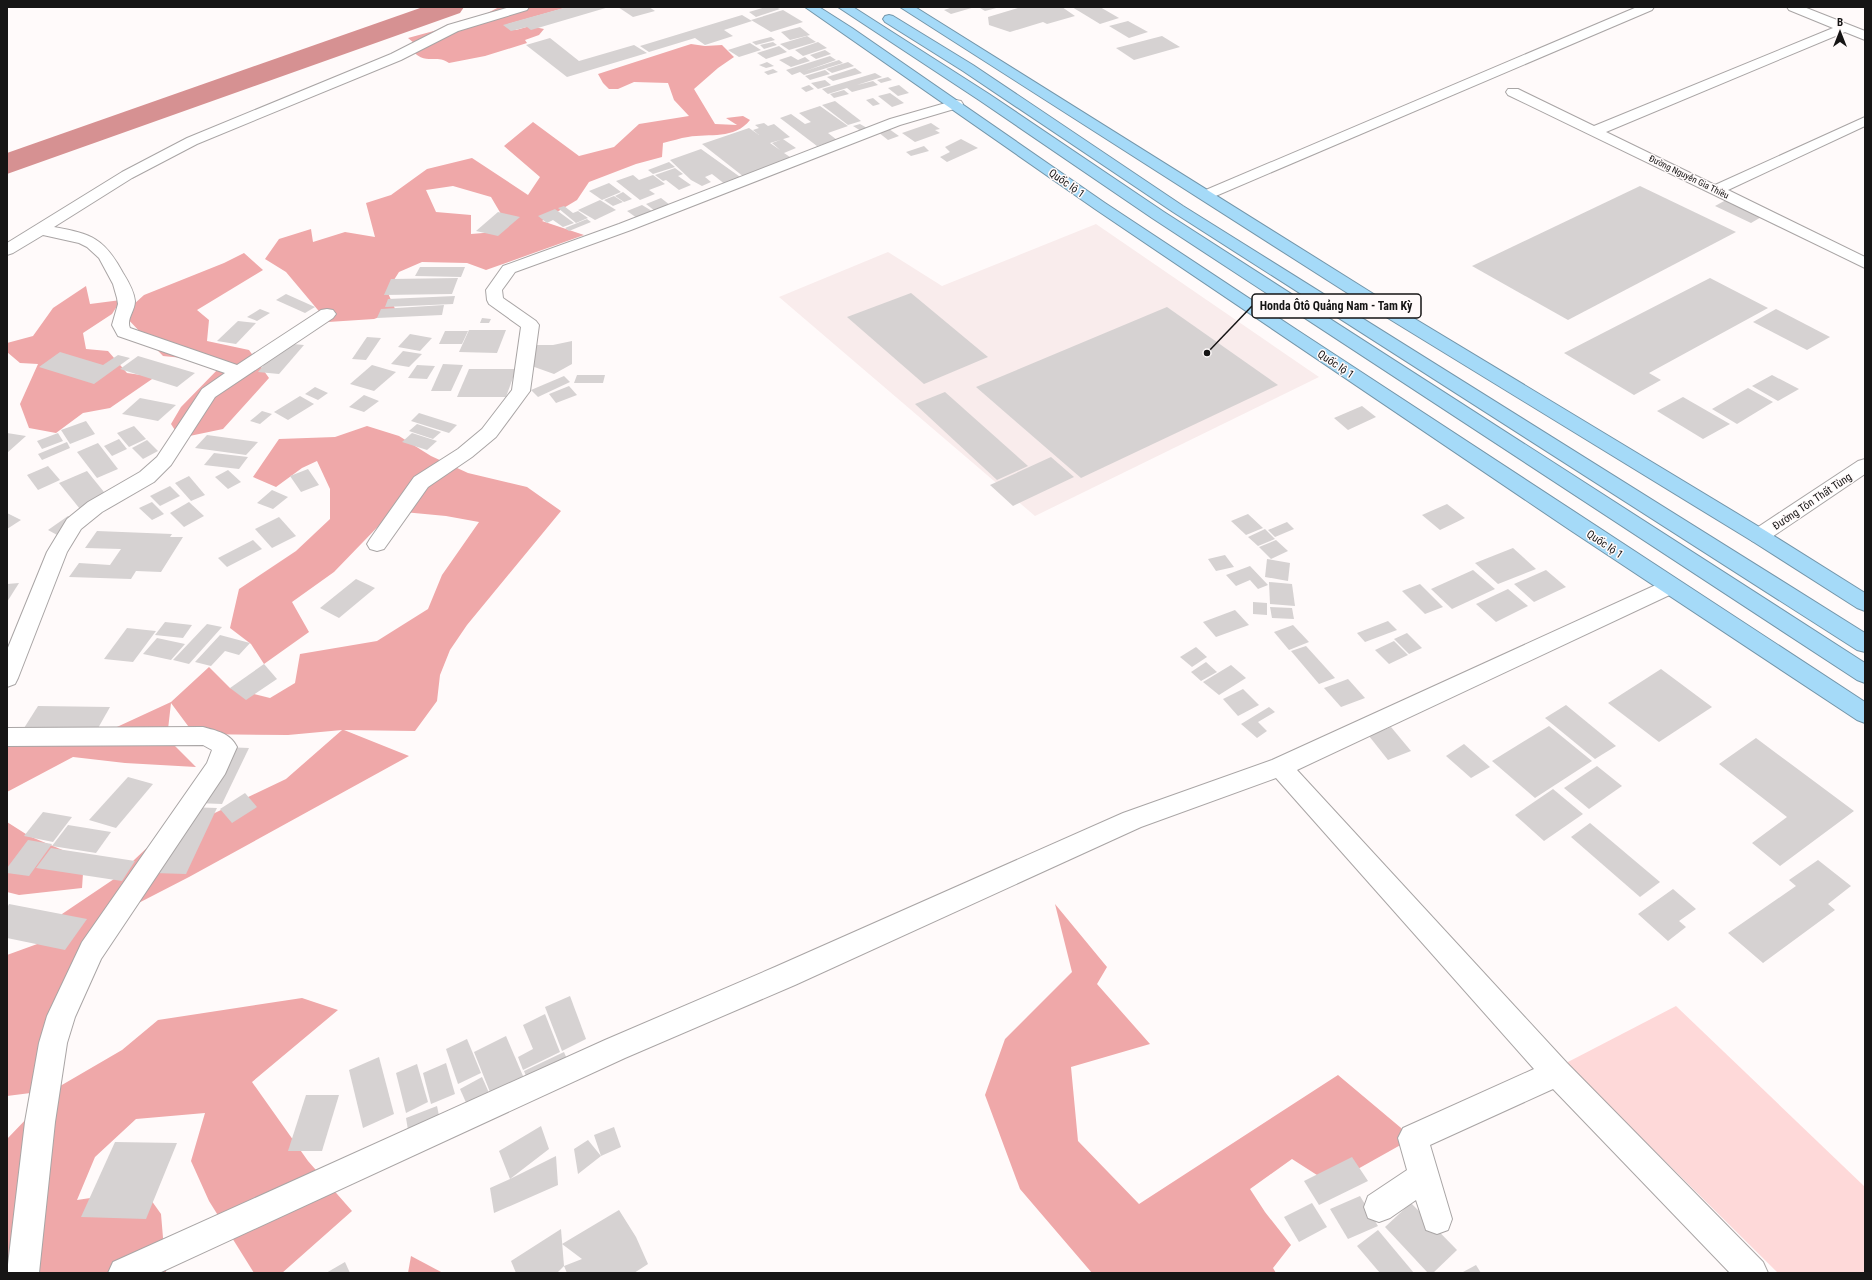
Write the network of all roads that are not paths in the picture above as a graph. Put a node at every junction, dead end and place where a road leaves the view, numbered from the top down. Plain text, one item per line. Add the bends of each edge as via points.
1 (523, 7) edge
2 (811, 7) edge
3 (844, 7) edge
4 (871, 7) edge
5 (906, 7) edge
6 (1648, 7) edge
7 (1793, 7) edge
8 (1844, 28) junction
9 (1865, 36) edge
10 (1514, 92) dead end
11 (956, 104) junction
12 (1082, 119) junction
13 (1865, 121) edge
14 (1057, 127) junction
15 (1595, 131) junction
16 (1038, 134) junction
17 (1011, 143) junction
18 (1716, 190) junction
19 (1206, 195) junction
20 (39, 229) junction
21 (7, 250) edge
22 (1862, 259) edge
23 (1366, 297) junction
24 (1336, 309) junction
25 (326, 314) dead end
26 (239, 372) junction
27 (1865, 465) edge
28 (1759, 536) junction
29 (377, 544) dead end
30 (1669, 587) junction
31 (1865, 604) edge
32 (1865, 644) edge
33 (1865, 674) edge
34 (7, 678) edge
35 (1865, 714) edge
36 (7, 737) edge
37 (1280, 767) junction
38 (1563, 1080) junction
39 (1423, 1177) junction
40 (1379, 1207) dead end
41 (1437, 1218) dead end
42 (1742, 1269) edge
43 (23, 1273) edge
44 (124, 1273) edge

1 - 20 street via 453,28 396,57 192,141 127,175
2 - 11 highway, Quốc lộ 1
3 - 16 highway
4 - 14 highway
5 - 12 highway
6 - 19 street
7 - 8 street
8 - 9 street
8 - 15 street
10 - 15 street, Đường Nguyễn Gia Thiều
11 - 17 highway, Quốc lộ 1
11 - 29 street via 895,122 625,227 508,269 494,290 495,300 530,325 521,391 489,433 465,453 421,482
12 - 14 highway
12 - 19 highway
13 - 18 street
14 - 16 highway
14 - 24 highway via 1178,209
15 - 18 street, Đường Nguyễn Gia Thiều
16 - 17 highway
16 - 33 highway
17 - 30 highway, Quốc lộ 1 via 1103,208
18 - 22 street, Đường Nguyễn Gia Thiều
19 - 23 highway
20 - 21 street
20 - 26 street via 90,242 105,255 123,287 126,303 120,328 124,332
23 - 24 highway
23 - 28 highway
24 - 32 highway via 1700,537
25 - 26 street
26 - 34 street via 208,393 156,470 95,507 74,524 57,552
27 - 28 street, Đường Tôn Thất Tùng
28 - 31 highway
30 - 35 highway, Quốc lộ 1
30 - 37 street
36 - 43 street via 203,736 216,740 225,747 217,767 91,951 61,1016 53,1043 40,1122
37 - 38 street
37 - 44 street via 1132,820 785,976 615,1049
38 - 39 street via 1557,1073 1413,1138
38 - 42 street
39 - 40 street
39 - 41 street

